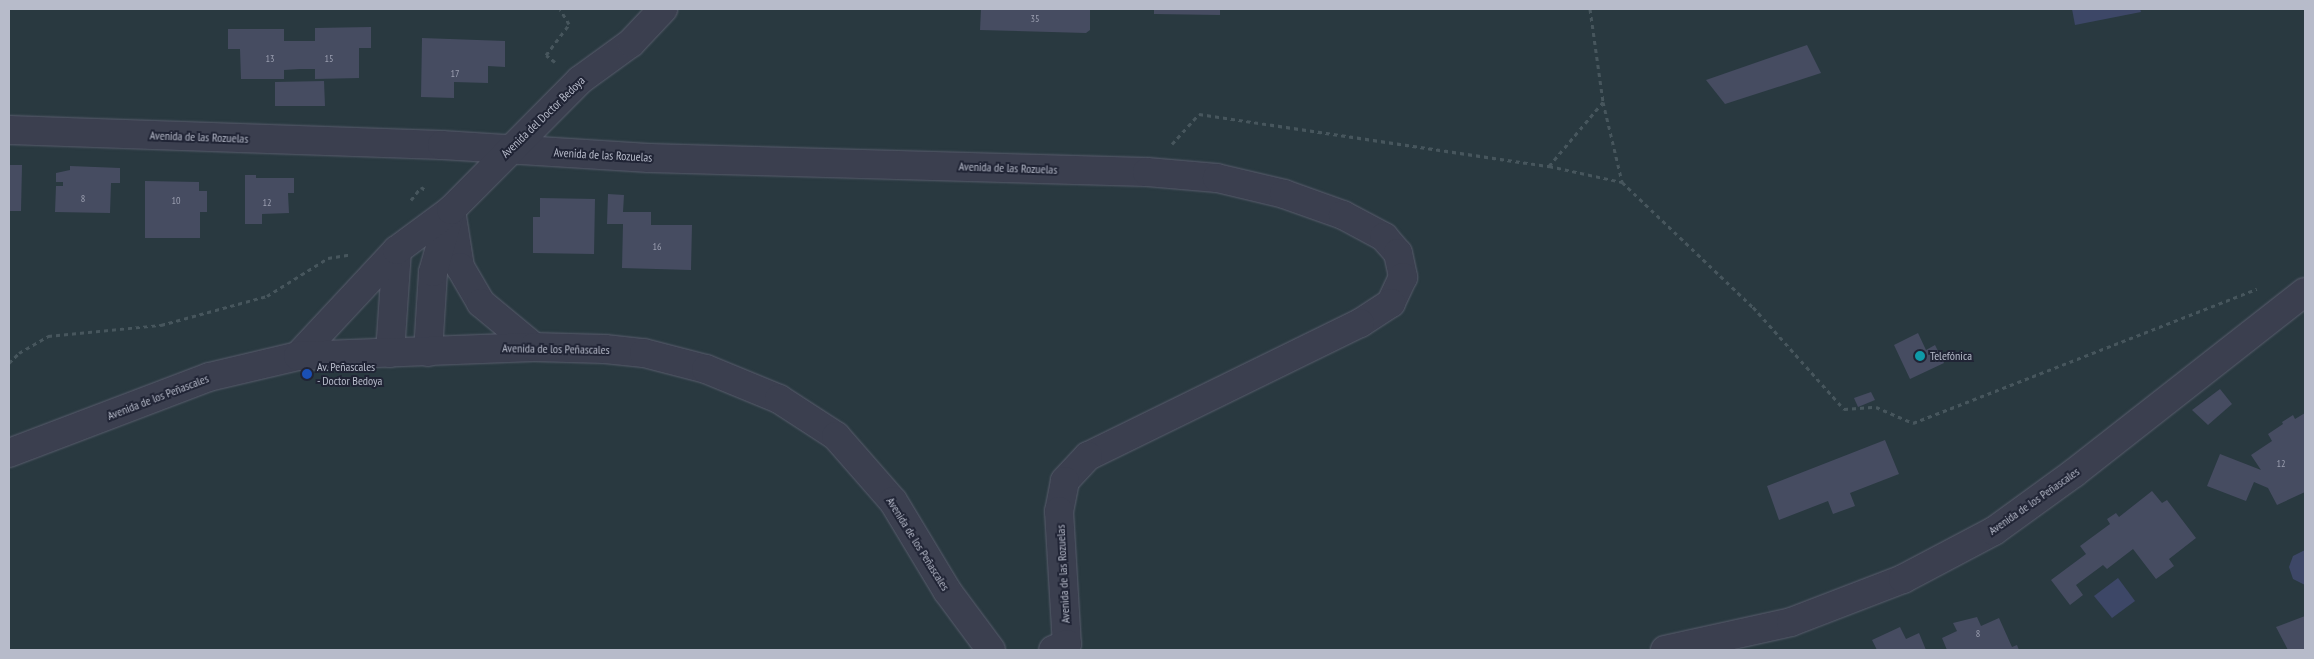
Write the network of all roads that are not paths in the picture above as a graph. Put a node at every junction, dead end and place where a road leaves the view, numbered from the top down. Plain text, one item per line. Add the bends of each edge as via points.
1 (662, 9) edge
2 (9, 130) edge
3 (508, 150) junction
4 (451, 210) junction
5 (396, 250) junction
6 (2305, 292) edge
7 (534, 347) junction
8 (428, 352) junction
9 (390, 354) junction
10 (298, 356) junction
11 (9, 453) edge
12 (1062, 648) edge
13 (991, 650) edge
14 (1665, 650) edge

1 - 3 street, Avenida del Doctor Bedoya via 632,43 580,80
2 - 3 street, Avenida de las Rozuelas
3 - 4 street, Avenida del Doctor Bedoya
3 - 12 street, Avenida de las Rozuelas via 648,158 1147,172 1217,178 1284,194 1343,215 1384,237 1398,253 1403,277 1392,303 1360,323 1088,456 1065,480 1059,510
4 - 5 street, Avenida del Doctor Bedoya
4 - 7 street via 460,267 480,303
4 - 8 street, Avenida del Doctor Bedoya via 433,272
5 - 9 street
5 - 10 street, Avenida del Doctor Bedoya
6 - 14 street, Avenida de los Peñascales via 2074,474 1994,531 1903,579 1791,622
7 - 8 street, Avenida de los Peñascales
7 - 13 street, Avenida de los Peñascales via 615,350 706,369 779,399 836,436 893,501 948,592
8 - 9 street, Avenida de los Peñascales
9 - 10 street, Avenida de los Peñascales
10 - 11 street, Avenida de los Peñascales via 209,378

